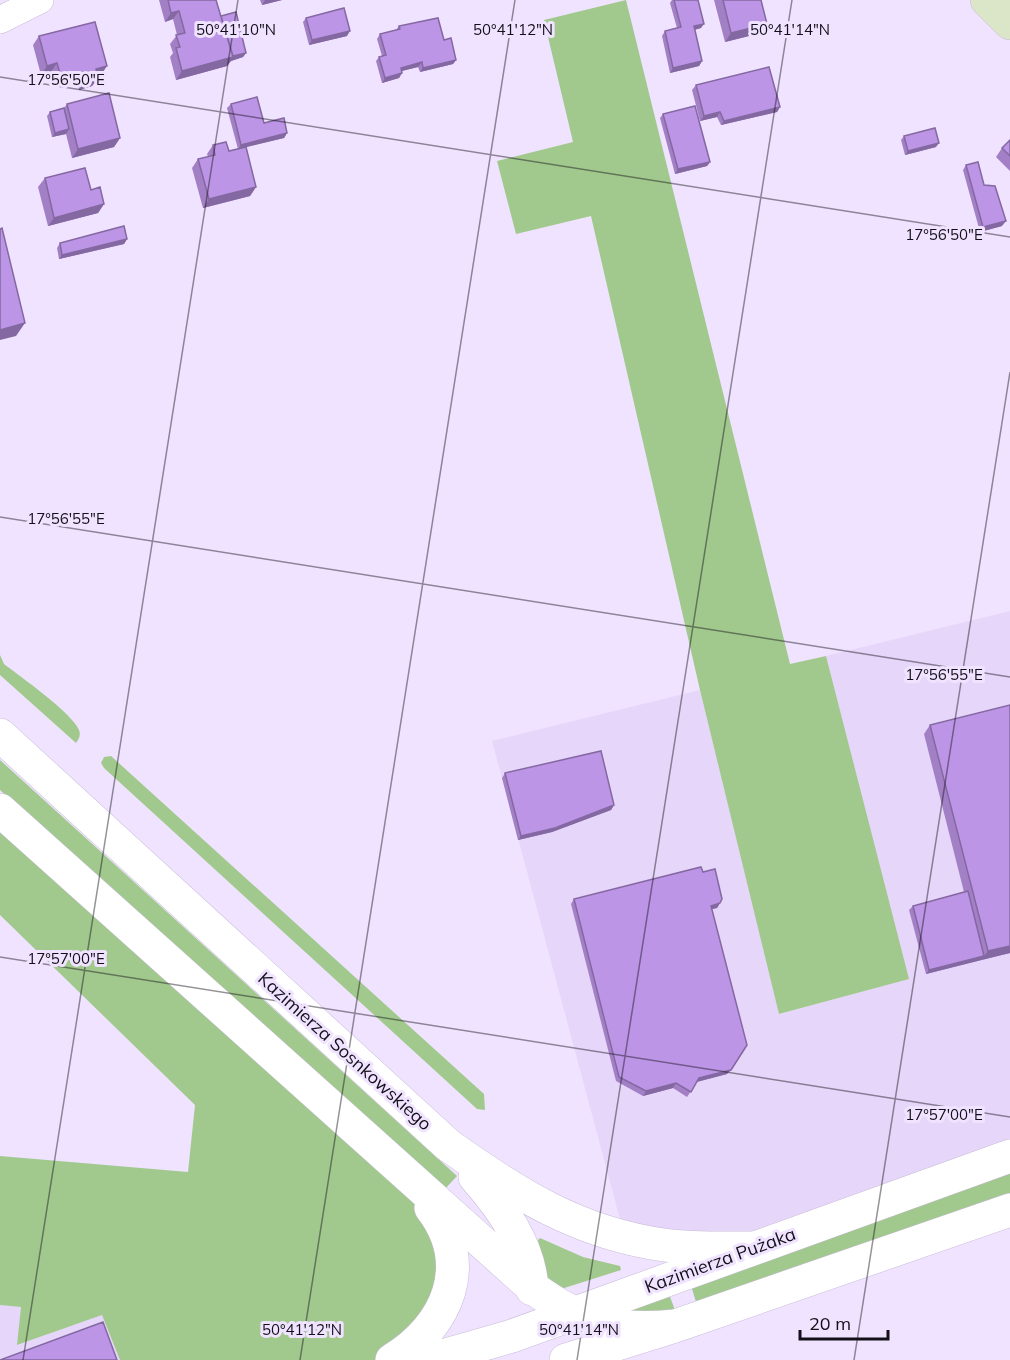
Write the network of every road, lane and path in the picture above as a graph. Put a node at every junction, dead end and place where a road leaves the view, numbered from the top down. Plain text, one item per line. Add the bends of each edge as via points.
1 (40, 0) edge
2 (987, 0) edge
3 (0, 20) edge
4 (1010, 23) edge
5 (0, 735) edge
6 (0, 810) edge
7 (448, 1146) junction
8 (1010, 1156) edge
9 (408, 1178) junction
10 (1010, 1210) edge
11 (751, 1248) junction
12 (532, 1287) junction
13 (573, 1313) junction
14 (675, 1326) junction
15 (524, 1332) junction
16 (392, 1360) edge
17 (428, 1360) edge
18 (507, 1360) edge
19 (566, 1360) edge

1 - 3 street
2 - 4 main road
5 - 7 street, Kazimierza Sosnkowskiego
6 - 9 street
7 - 11 street, Kazimierza Sosnkowskiego via 511,1190 592,1228 665,1245
7 - 12 street via 513,1228 530,1269
8 - 11 street, Kazimierza Pużaka
9 - 12 street
9 - 16 street via 445,1227 454,1258 444,1304 431,1327
10 - 14 street
11 - 13 street, Kazimierza Pużaka
12 - 13 street
12 - 15 street
13 - 14 street via 639,1330
13 - 15 street, Kazimierza Pużaka
14 - 19 street
15 - 17 street, Kazimierza Pużaka
15 - 18 street

